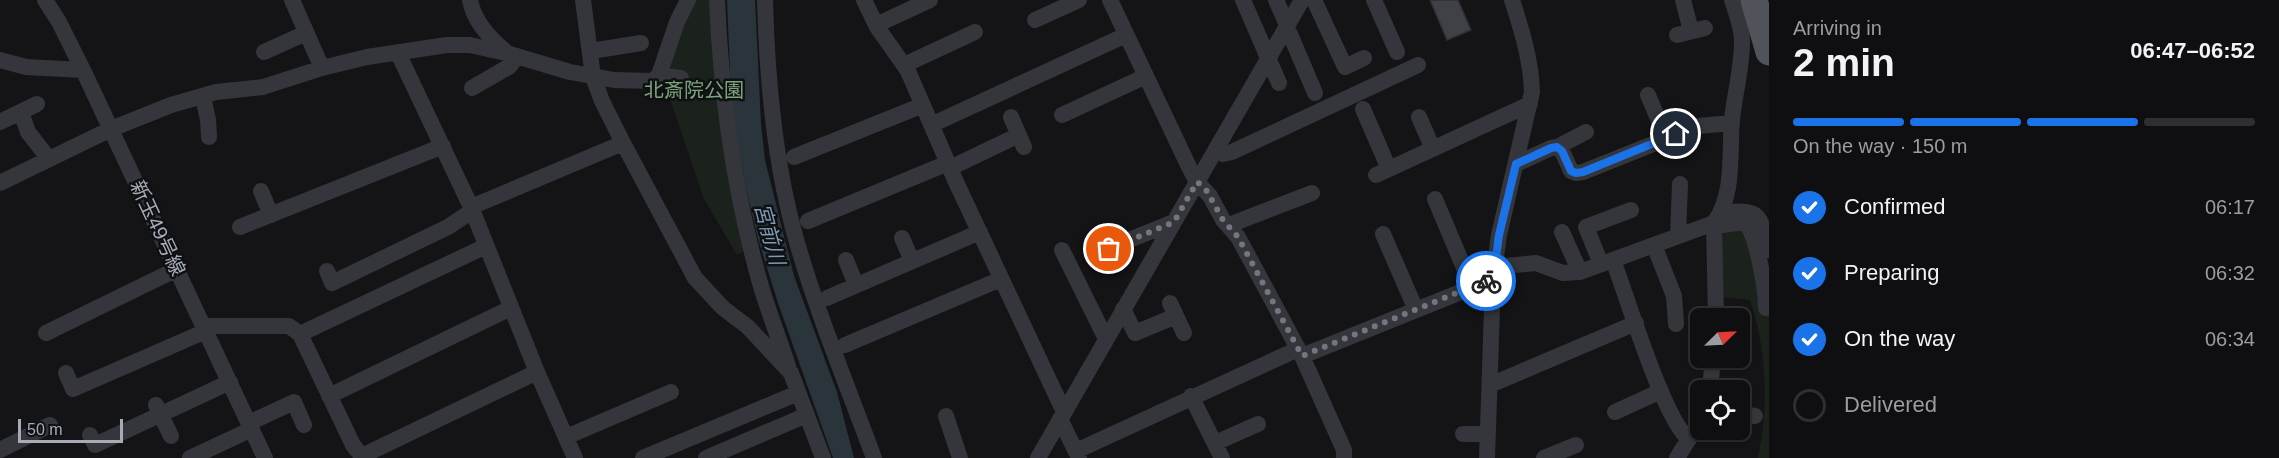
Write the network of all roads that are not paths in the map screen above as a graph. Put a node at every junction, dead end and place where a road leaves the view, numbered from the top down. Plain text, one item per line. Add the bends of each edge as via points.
1 (45, 0) edge
2 (470, 0) edge
3 (583, 0) edge
4 (687, 0) edge
5 (717, 0) edge
6 (765, 0) edge
7 (864, 0) edge
8 (930, 0) edge
9 (1080, 0) edge
10 (1110, 0) edge
11 (1243, 0) edge
12 (1276, 0) edge
13 (1302, 0) edge
14 (1314, 0) edge
15 (1512, 0) edge
16 (1683, 0) edge
17 (1732, 0) edge
18 (1754, 0) edge
19 (297, 2) edge
20 (1379, 2) edge
21 (1035, 20) dead end
22 (876, 25) junction
23 (1287, 26) junction
24 (1691, 31) dead end
25 (975, 32) dead end
26 (306, 33) junction
27 (1126, 35) junction
28 (641, 43) dead end
29 (591, 51) junction
30 (264, 52) dead end
31 (1397, 52) dead end
32 (1769, 52) edge
33 (398, 53) junction
34 (512, 54) junction
35 (1269, 58) junction
36 (1364, 58) dead end
37 (0, 60) edge
38 (904, 65) junction
39 (1418, 65) dead end
40 (322, 68) junction
41 (82, 70) junction
42 (659, 75) junction
43 (1146, 76) junction
44 (593, 77) junction
45 (681, 78) dead end
46 (1279, 83) dead end
47 (472, 88) dead end
48 (1315, 93) dead end
49 (1648, 95) dead end
50 (203, 96) junction
51 (37, 104) dead end
52 (1530, 104) junction
53 (923, 105) junction
54 (21, 112) junction
55 (1370, 113) dead end
56 (1062, 115) dead end
57 (1011, 117) dead end
58 (1419, 117) dead end
59 (0, 122) edge
60 (1732, 123) junction
61 (932, 125) junction
62 (111, 129) junction
63 (1587, 132) dead end
64 (209, 137) dead end
65 (1666, 138) junction
66 (623, 142) junction
67 (442, 146) junction
68 (1557, 147) junction
69 (1433, 149) junction
70 (1215, 151) junction
71 (794, 158) dead end
72 (49, 159) junction
73 (1516, 164) junction
74 (949, 165) junction
75 (1197, 182) junction
76 (0, 183) edge
77 (1680, 184) dead end
78 (261, 191) dead end
79 (1312, 193) dead end
80 (1434, 199) dead end
81 (471, 209) junction
82 (1631, 210) dead end
83 (271, 215) junction
84 (1718, 218) junction
85 (818, 221) dead end
86 (1174, 222) junction
87 (1229, 225) junction
88 (240, 227) dead end
89 (980, 232) junction
90 (1562, 232) dead end
91 (1383, 234) dead end
92 (1678, 236) junction
93 (902, 238) dead end
94 (1116, 241) dead end
95 (1654, 245) junction
96 (486, 246) junction
97 (1062, 250) dead end
98 (1769, 250) edge
99 (846, 260) dead end
100 (912, 261) junction
101 (1607, 262) junction
102 (177, 269) junction
103 (327, 271) dead end
104 (1494, 271) junction
105 (1580, 272) junction
106 (1001, 279) junction
107 (856, 285) junction
108 (1472, 287) junction
109 (827, 298) dead end
110 (511, 308) junction
111 (1716, 308) edge
112 (1766, 308) dead end
113 (1123, 309) junction
114 (1416, 309) junction
115 (1636, 322) junction
116 (1676, 324) dead end
117 (205, 328) junction
118 (46, 333) dead end
119 (1184, 333) dead end
120 (300, 334) junction
121 (1106, 339) junction
122 (845, 345) dead end
123 (1300, 352) junction
124 (537, 372) junction
125 (66, 373) dead end
126 (791, 374) junction
127 (230, 382) junction
128 (1490, 385) junction
129 (1661, 391) junction
130 (670, 392) dead end
131 (798, 393) junction
132 (329, 396) junction
133 (1191, 396) junction
134 (158, 410) junction
135 (1615, 411) dead end
136 (807, 415) junction
137 (945, 416) dead end
138 (1062, 416) junction
139 (1258, 424) dead end
140 (50, 425) dead end
141 (304, 425) dead end
142 (251, 426) junction
143 (1463, 434) dead end
144 (1488, 434) junction
145 (90, 435) dead end
146 (171, 436) dead end
147 (566, 437) junction
148 (1689, 439) joint
149 (1576, 445) dead end
150 (0, 450) edge
151 (1219, 451) edge
152 (1077, 454) edge
153 (259, 456) edge
154 (360, 456) edge
155 (190, 458) edge
156 (575, 458) edge
157 (643, 458) edge
158 (706, 458) edge
159 (823, 458) edge
160 (874, 458) edge
161 (960, 458) edge
162 (1038, 458) edge
163 (1344, 458) edge
164 (1487, 458) edge
165 (1544, 458) edge
166 (1677, 458) edge

1 - 41 street, 新玉49号線
2 - 34 street via 487,35
3 - 29 street
4 - 42 street
5 - 126 street via 725,106 740,199 760,284
6 - 160 street via 772,108 807,276
7 - 22 street
8 - 22 street
9 - 21 street
10 - 27 street
11 - 35 street
12 - 23 street
13 - 23 street
14 - 36 street via 1345,67
15 - 52 street via 1532,72
16 - 24 street
17 - 60 street via 1742,39
18 - 32 main road
19 - 26 street
20 - 31 street
22 - 38 street
23 - 35 street
23 - 48 street
25 - 38 street
26 - 30 street
26 - 40 street
27 - 43 street
27 - 61 street
28 - 29 street
29 - 44 street
33 - 34 street via 470,45
33 - 40 street
33 - 67 street
34 - 44 street
34 - 47 street via 510,66
35 - 46 street
35 - 70 street
37 - 41 street via 26,67
38 - 53 street
39 - 70 street via 1232,152
40 - 50 street via 263,87
41 - 62 street, 新玉49号線
42 - 44 street via 645,82
42 - 45 street
43 - 56 street
43 - 75 street
44 - 66 street
49 - 65 street
50 - 62 street
50 - 64 street
51 - 54 street
52 - 69 street
52 - 73 street
53 - 61 street
53 - 71 street
54 - 59 street
54 - 72 street via 28,132
55 - 69 street via 1383,172
57 - 74 street via 1022,141
58 - 69 street
60 - 65 street via 1698,126
60 - 84 street via 1728,185
61 - 74 street
62 - 72 street
62 - 102 street, 新玉49号線
63 - 68 street
65 - 68 street via 1576,173
66 - 81 street
66 - 126 street via 695,278
67 - 81 street
67 - 83 street via 357,172
68 - 73 street
70 - 75 street
72 - 76 street
73 - 104 street
74 - 85 street via 887,196
74 - 89 street
75 - 86 street
75 - 87 street
77 - 92 street
78 - 83 street
79 - 87 street
80 - 108 street
81 - 96 street
81 - 103 street via 448,227 332,283
82 - 101 street via 1586,227
83 - 88 street
84 - 92 street
84 - 98 street via 1752,211
84 - 111 street
84 - 112 street via 1722,225 1745,222 1750,228
86 - 94 street
86 - 113 street
87 - 123 street
89 - 100 street
89 - 106 street
90 - 105 street
91 - 114 street
92 - 95 street
93 - 100 street
95 - 101 street
95 - 116 street via 1674,296
96 - 110 street
96 - 120 street
97 - 121 street
99 - 107 street
100 - 107 street
101 - 105 street
101 - 115 street
102 - 117 street, 新玉49号線
102 - 118 street
104 - 105 street via 1536,263 1563,273
104 - 108 street
104 - 128 street
106 - 122 street via 937,298 859,331
106 - 138 street
107 - 109 street
108 - 114 street
110 - 124 street
110 - 132 street
113 - 119 street via 1135,333 1173,309
113 - 121 street
114 - 123 street
115 - 128 street
115 - 129 street
117 - 120 street via 289,326
117 - 125 street via 66,392
117 - 127 street, 新玉49号線
120 - 132 street
121 - 138 street
123 - 133 street
123 - 163 street via 1344,450
124 - 147 street
124 - 154 street
126 - 131 street
127 - 134 street
127 - 142 street, 新玉49号線
128 - 144 street
129 - 135 street
129 - 148 street via 1676,425
130 - 147 street
131 - 136 street
131 - 157 street
132 - 154 street
133 - 151 street
133 - 152 street
134 - 145 street via 95,445
134 - 146 street
136 - 158 street
136 - 159 street
137 - 161 street
138 - 152 street
138 - 162 street
139 - 151 street
140 - 150 street
141 - 142 street via 294,402
142 - 153 street, 新玉49号線
142 - 155 street
143 - 144 street
144 - 164 street
147 - 156 street
148 - 166 street
149 - 165 street

